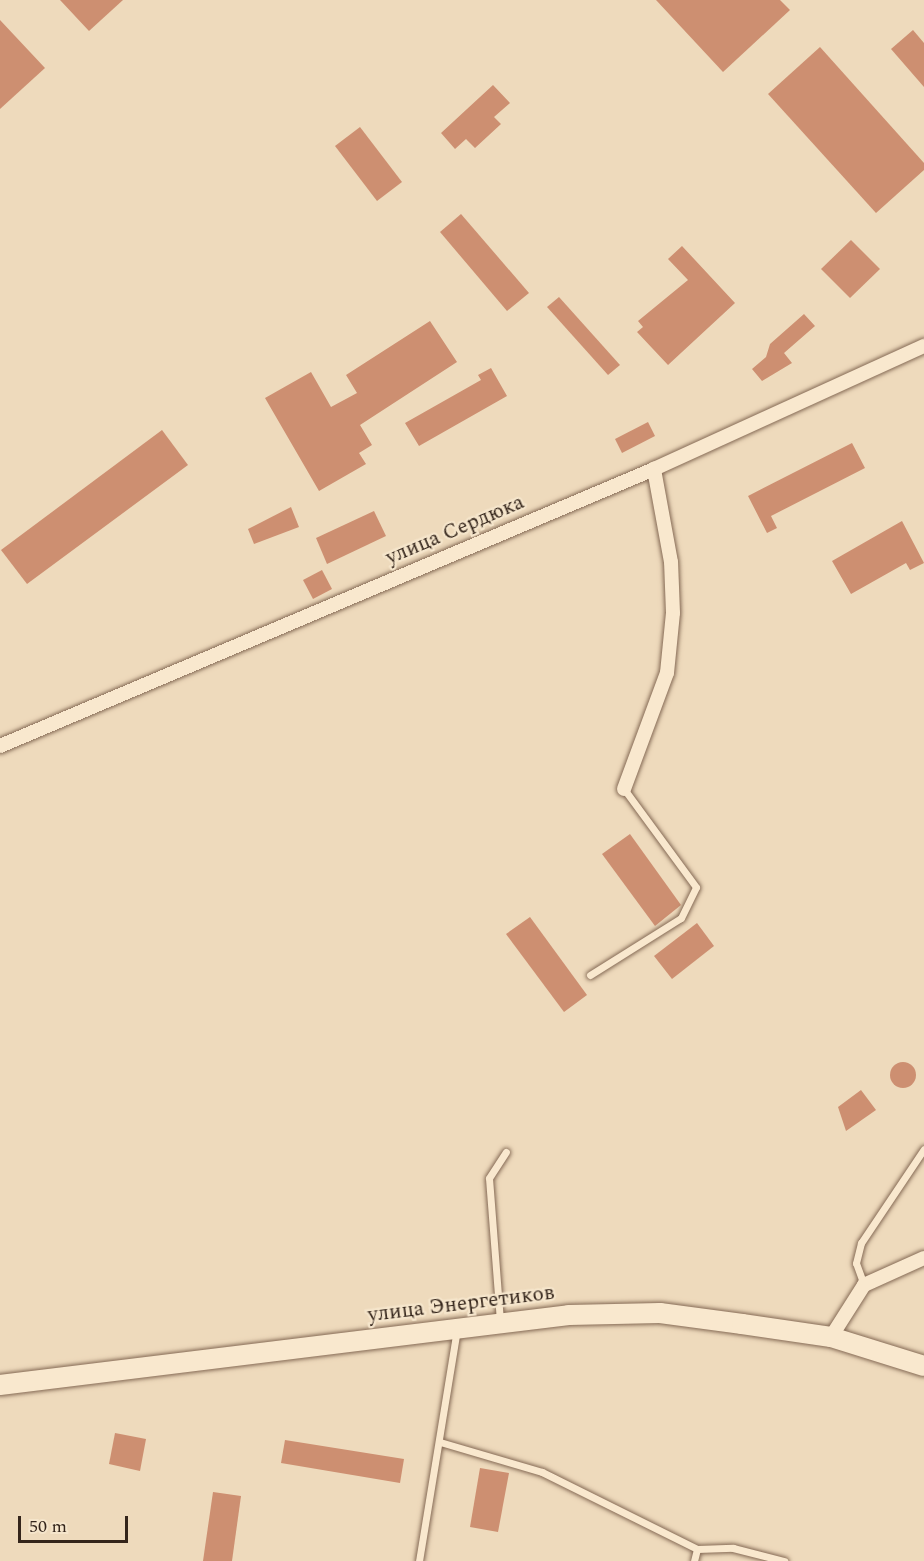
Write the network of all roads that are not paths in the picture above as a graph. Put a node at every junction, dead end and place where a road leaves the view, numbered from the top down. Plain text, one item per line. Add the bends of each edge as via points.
1 (924, 346) edge
2 (654, 469) junction
3 (0, 746) edge
4 (624, 789) joint
5 (590, 975) dead end
6 (924, 1149) edge
7 (506, 1152) dead end
8 (924, 1258) edge
9 (864, 1285) junction
10 (500, 1323) junction
11 (457, 1329) junction
12 (831, 1337) junction
13 (924, 1366) edge
14 (0, 1386) edge
15 (440, 1442) junction
16 (696, 1549) junction
17 (419, 1561) edge
18 (694, 1561) edge
19 (784, 1561) edge

1 - 2 street, улица Сердюка
2 - 3 street, улица Сердюка
2 - 4 street via 671,562 673,613 667,673
4 - 5 lane via 696,887 681,918
6 - 9 lane via 861,1243 856,1263
7 - 10 lane via 489,1178
8 - 9 street
9 - 12 street
10 - 11 main road, улица Энергетиков
10 - 12 main road, улица Энергетиков via 569,1315 660,1313
11 - 14 main road, улица Энергетиков
11 - 15 lane
12 - 13 main road, улица Энергетиков
15 - 16 lane via 542,1472
15 - 17 lane
16 - 18 lane
16 - 19 lane via 733,1548

